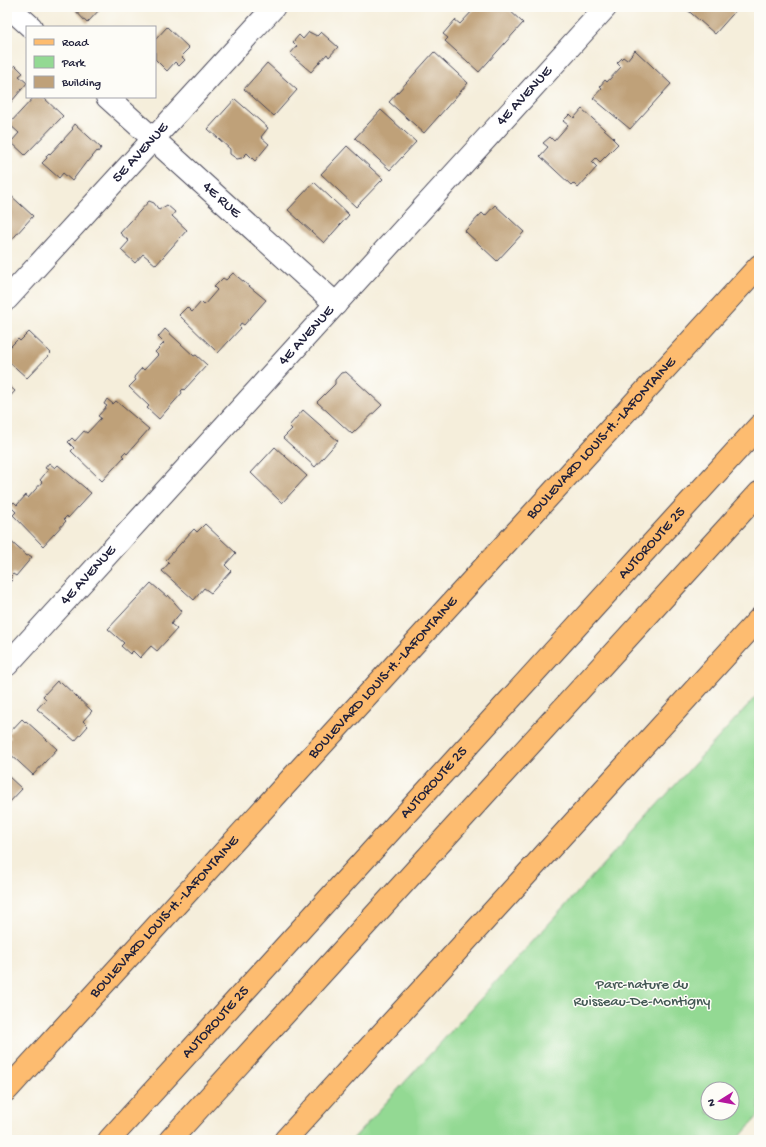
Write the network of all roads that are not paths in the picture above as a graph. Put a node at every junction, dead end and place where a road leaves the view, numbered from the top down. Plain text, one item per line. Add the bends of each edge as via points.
1 (8, 7) edge
2 (274, 7) edge
3 (606, 7) edge
4 (30, 26) edge
5 (108, 98) edge
6 (153, 140) junction
7 (759, 266) edge
8 (7, 299) edge
9 (336, 304) junction
10 (759, 426) edge
11 (759, 493) edge
12 (759, 619) edge
13 (7, 665) edge
14 (7, 1090) edge
15 (109, 1140) edge
16 (170, 1140) edge
17 (285, 1140) edge

1 - 4 street
2 - 6 street, 5E AVENUE
3 - 9 street, 4E AVENUE
5 - 6 street, 4E RUE
6 - 8 street, 5E AVENUE
6 - 9 street, 4E RUE
7 - 14 main road, BOULEVARD LOUIS-H.-LAFONTAINE
9 - 13 street, 4E AVENUE
10 - 15 main road, AUTOROUTE 25
11 - 16 main road
12 - 17 main road

